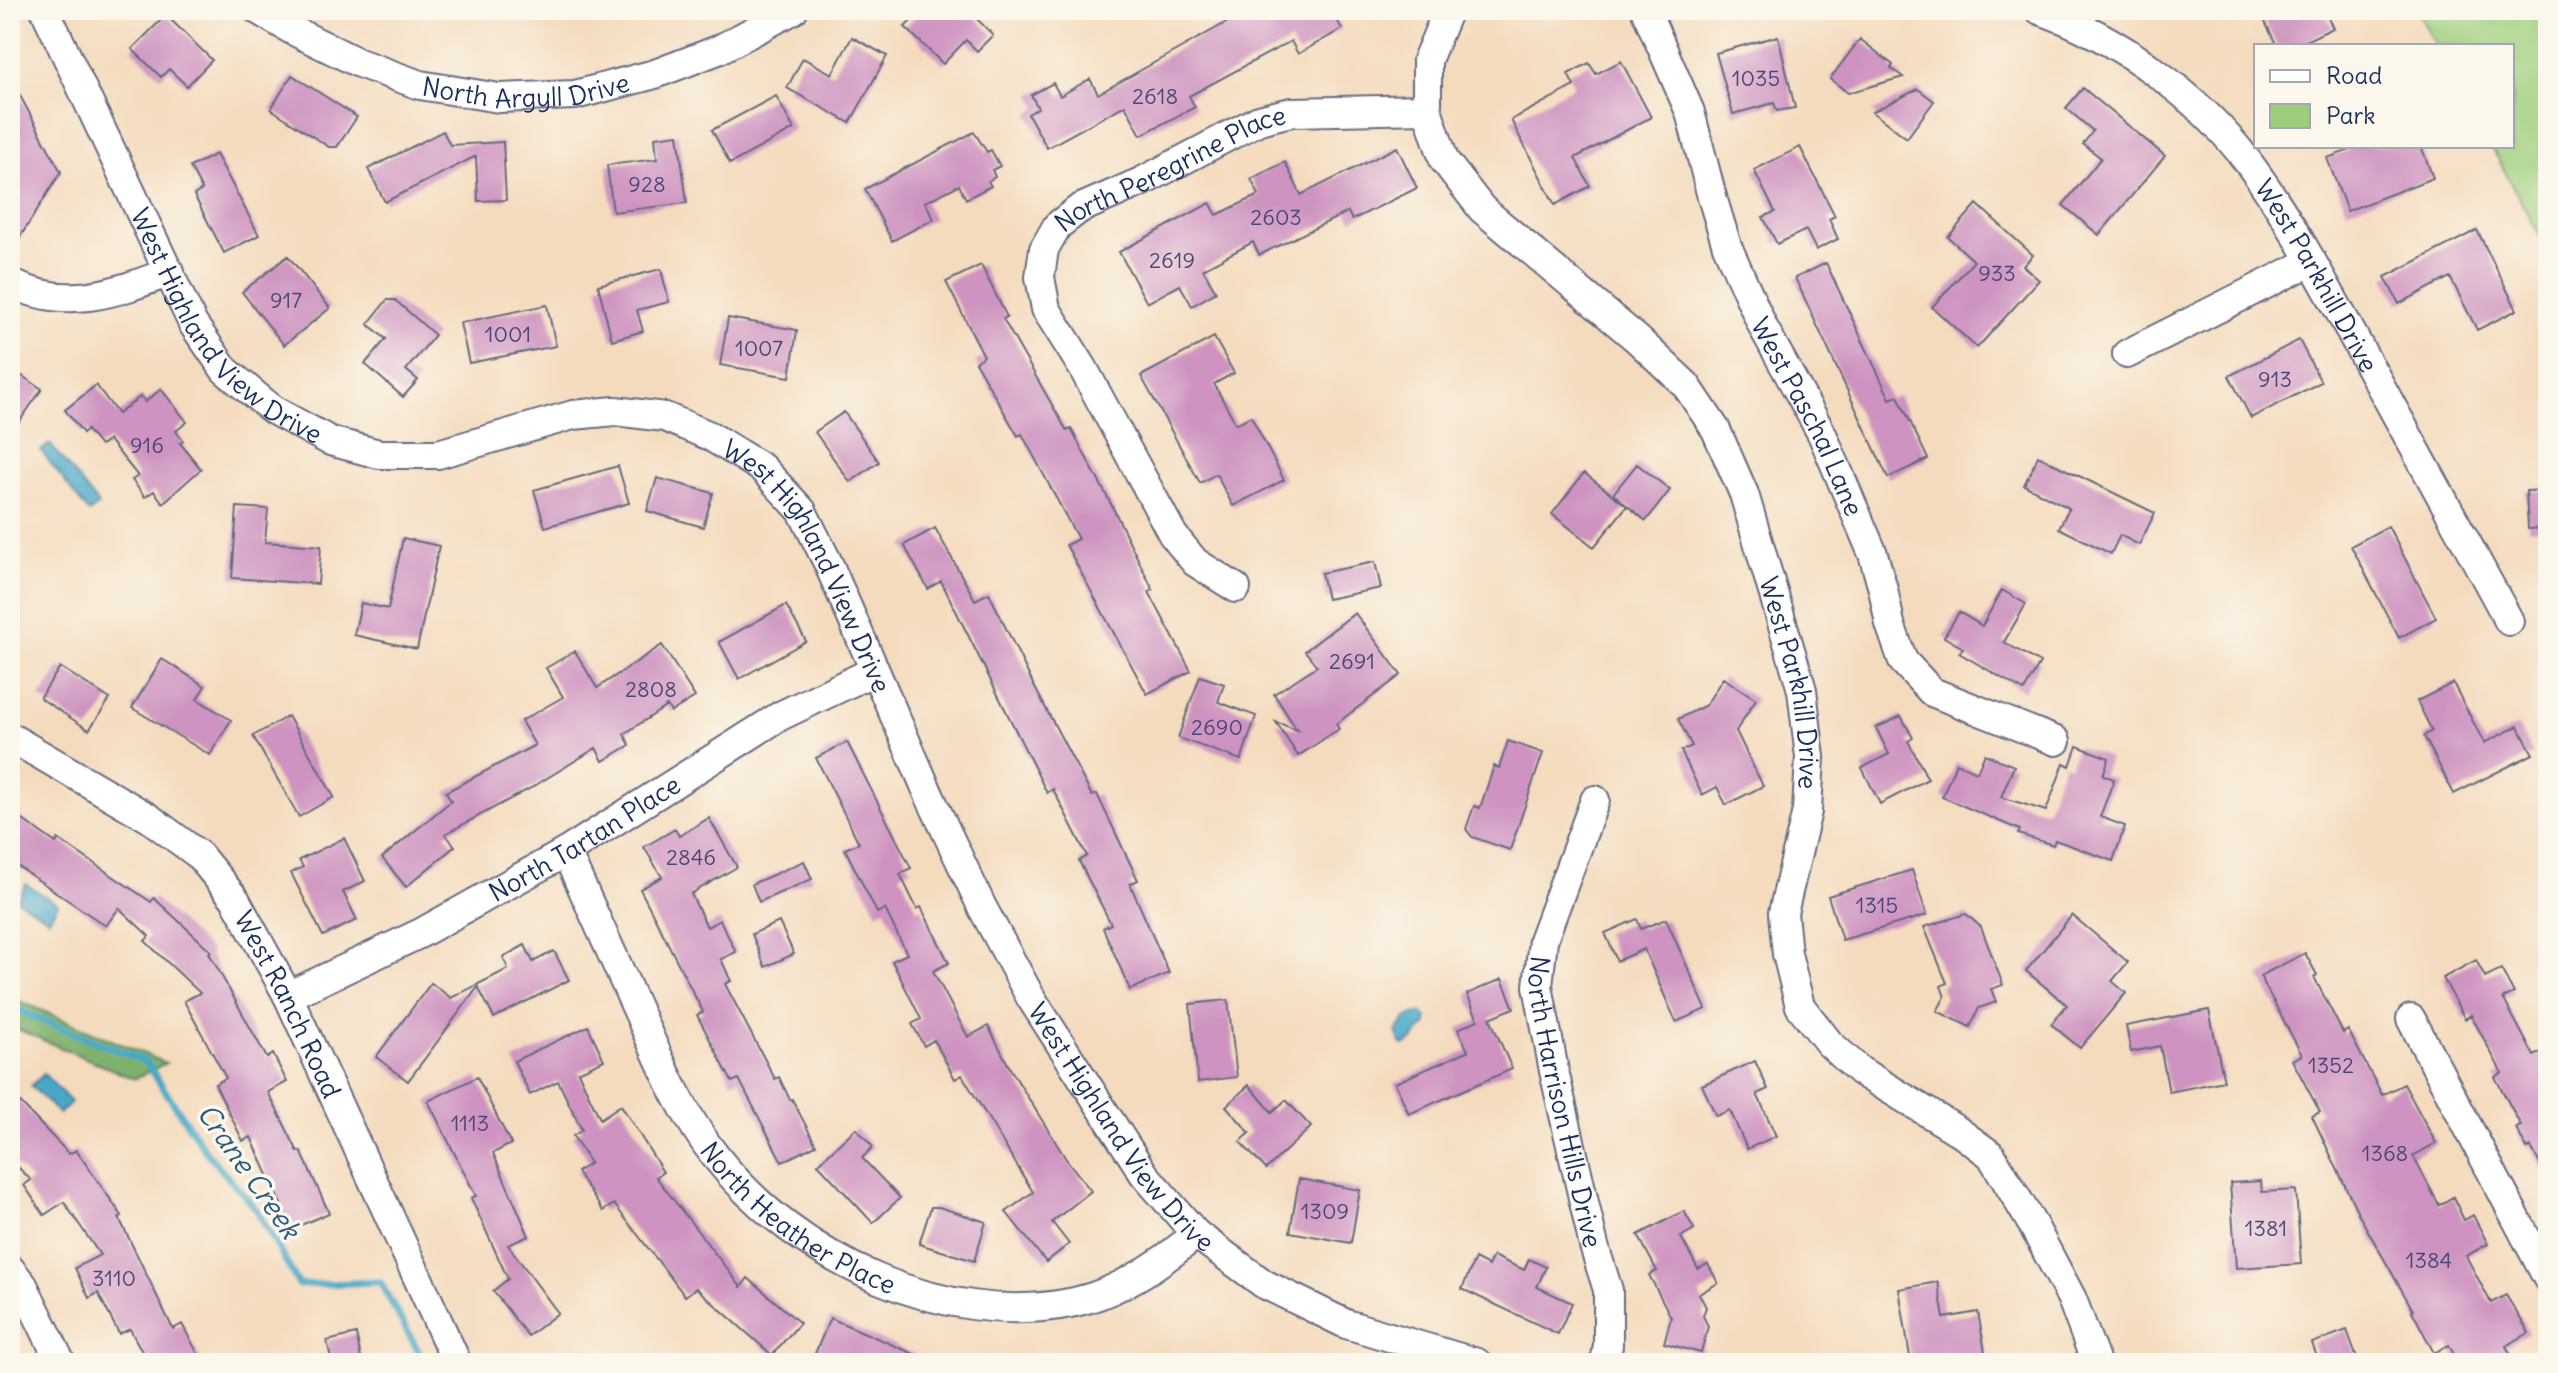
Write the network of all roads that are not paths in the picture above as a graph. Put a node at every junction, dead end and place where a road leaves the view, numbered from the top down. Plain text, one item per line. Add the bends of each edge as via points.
1 (45, 10) edge
2 (258, 10) edge
3 (793, 10) edge
4 (1448, 10) edge
5 (1645, 10) edge
6 (2040, 10) edge
7 (1427, 109) junction
8 (2310, 262) junction
9 (170, 272) junction
10 (10, 283) edge
11 (2127, 354) dead end
12 (1236, 588) dead end
13 (2509, 621) dead end
14 (874, 671) junction
15 (10, 737) edge
16 (2056, 741) dead end
17 (1595, 800) dead end
18 (566, 852) junction
19 (288, 996) junction
20 (2411, 1019) dead end
21 (1196, 1234) junction
22 (10, 1269) edge
23 (2548, 1279) edge
24 (61, 1363) edge
25 (457, 1363) edge
26 (1477, 1363) edge
27 (1605, 1363) edge
28 (2096, 1363) edge

1 - 9 street, West Highland View Drive
2 - 3 street, North Argyll Drive via 359,63 420,85 499,98 575,95 655,74 718,50
4 - 7 street, West Parkhill Drive via 1427,60
5 - 16 street, West Paschal Lane via 1690,112 1727,246 1763,327 1822,434 1873,554 1903,661 1932,692
6 - 8 street, West Parkhill Drive via 2144,62 2201,111 2247,160
7 - 12 street, North Peregrine Place via 1291,112 1259,120 1079,209 1057,226 1044,249 1040,277 1046,309 1173,535 1195,562
7 - 28 street, West Parkhill Drive via 1444,160 1482,209 1686,385 1716,430 1744,494 1802,690 1810,757 1807,811 1783,913 1800,1006 1860,1071 1991,1155 2072,1299
8 - 11 street
8 - 13 street, West Parkhill Drive
9 - 10 street via 112,294 76,299 27,292
9 - 14 street, West Highland View Drive via 193,324 225,370 273,410 330,441 379,454 438,454 573,415 615,411 665,417 710,436 762,468 802,511
14 - 18 street, North Tartan Place via 780,716
14 - 21 street, West Highland View Drive via 982,907 1031,998 1144,1174
15 - 19 street, West Ranch Road via 149,818 199,855 235,899
17 - 27 street, North Harrison Hills Drive via 1543,940 1538,986 1608,1290
18 - 19 street, North Tartan Place via 421,933
18 - 21 street, North Heather Place via 675,1094 715,1156 769,1214 843,1263 926,1297 1018,1309 1078,1301 1130,1280
19 - 25 street, West Ranch Road
20 - 23 street
21 - 26 street, West Highland View Drive via 1264,1284 1346,1324
22 - 24 street

